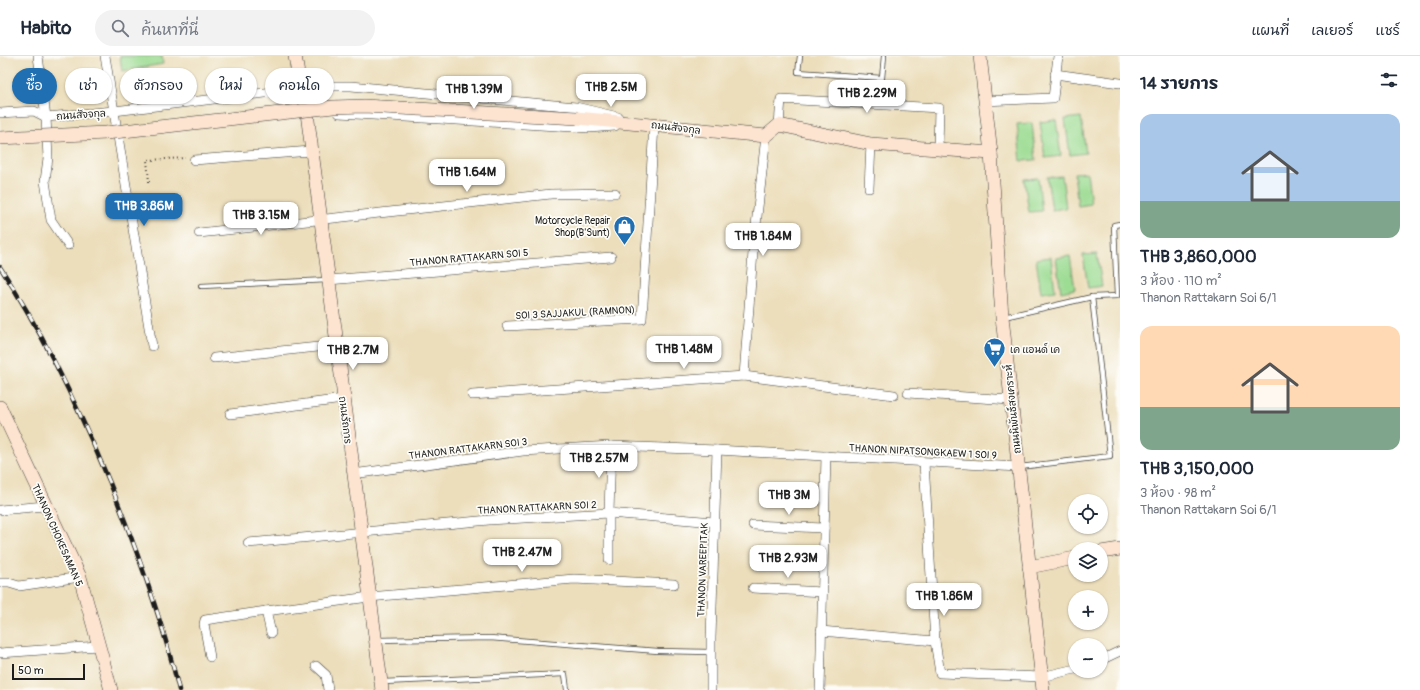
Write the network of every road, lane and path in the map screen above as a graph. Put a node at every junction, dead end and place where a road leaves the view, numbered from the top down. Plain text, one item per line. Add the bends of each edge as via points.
1 (38, 56) edge
2 (105, 56) edge
3 (295, 56) edge
4 (800, 56) edge
5 (884, 56) edge
6 (980, 56) edge
7 (1058, 56) edge
8 (297, 68) edge
9 (1056, 74) junction
10 (1120, 83) edge
11 (334, 86) edge
12 (265, 93) edge
13 (984, 101) junction
14 (305, 104) edge
15 (114, 111) junction
16 (0, 113) edge
17 (307, 113) junction
18 (46, 116) junction
19 (648, 125) junction
20 (779, 125) junction
21 (766, 136) junction
22 (0, 138) edge
23 (871, 144) junction
24 (938, 148) junction
25 (311, 151) junction
26 (991, 153) junction
27 (194, 160) joint
28 (149, 182) dead end
29 (869, 188) dead end
30 (615, 193) dead end
31 (320, 219) junction
32 (1120, 224) edge
33 (199, 233) dead end
34 (68, 245) dead end
35 (611, 257) dead end
36 (328, 280) junction
37 (201, 286) dead end
38 (1092, 297) junction
39 (1002, 317) junction
40 (507, 326) dead end
41 (337, 345) junction
42 (152, 346) dead end
43 (214, 358) dead end
44 (744, 376) junction
45 (908, 392) dead end
46 (472, 395) dead end
47 (894, 395) dead end
48 (344, 399) junction
49 (1010, 400) junction
50 (2, 413) edge
51 (230, 414) dead end
52 (611, 446) junction
53 (717, 450) junction
54 (826, 456) junction
55 (924, 463) junction
56 (1018, 467) junction
57 (353, 474) junction
58 (45, 506) junction
59 (0, 510) edge
60 (609, 513) junction
61 (714, 522) junction
62 (753, 525) dead end
63 (824, 528) junction
64 (361, 533) junction
65 (248, 543) dead end
66 (1120, 549) edge
67 (1108, 551) edge
68 (1068, 559) edge
69 (610, 560) dead end
70 (1029, 567) junction
71 (80, 577) junction
72 (0, 583) edge
73 (674, 584) dead end
74 (753, 588) dead end
75 (822, 592) junction
76 (369, 597) junction
77 (266, 611) junction
78 (821, 631) junction
79 (271, 634) dead end
80 (374, 640) junction
81 (935, 641) junction
82 (98, 646) junction
83 (1120, 651) edge
84 (711, 652) junction
85 (0, 653) edge
86 (210, 657) dead end
87 (1108, 657) edge
88 (316, 666) dead end
89 (1068, 671) edge
90 (1041, 677) junction
91 (381, 688) edge
92 (111, 690) edge
93 (328, 690) edge
94 (567, 690) edge
95 (711, 690) edge
96 (820, 690) edge
97 (1042, 690) edge

1 - 18 street
2 - 15 street
3 - 8 street, ถนนรัถการ
4 - 5 lane via 798,72 882,78
6 - 13 street, ถนนนิพันธ์สงเคราะห์
7 - 9 street
9 - 10 street
9 - 13 street via 1053,98
11 - 19 street, ถนนสัจจกุล via 576,107
12 - 15 street, ถนนสัจจกุล
13 - 26 street, ถนนนิพันธ์สงเคราะห์
14 - 17 street, ถนนรัถการ
15 - 18 street, ถนนสัจจกุล
15 - 42 street
16 - 18 street, ถนนสัจจกุล via 34,112
17 - 19 street, ถนนสัจจกุล via 354,113 589,128
17 - 25 street, ถนนรัถการ
18 - 34 street via 48,158 45,181 50,220
19 - 21 street, ถนนสัจจกุล
19 - 22 street, ถนนสัจจกุล, bridge via 577,118 364,106 333,107 106,133
19 - 40 street, SOI 3 SAJJAKUL (RAMNON) via 642,319
20 - 21 street
20 - 23 street
20 - 24 street via 781,100 939,108
21 - 44 street via 753,252
23 - 24 street
23 - 29 street
24 - 26 street
25 - 27 street
25 - 31 street, ถนนรัถการ
26 - 39 street, ถนนนิพันธ์สงเคราะห์
27 - 28 path via 184,157 147,160
30 - 31 street via 551,194
31 - 33 street
31 - 36 street, ถนนรัถการ
32 - 38 lane via 1114,225 1117,296
35 - 36 street, THANON RATTAKARN SOI 5
36 - 37 lane
36 - 41 street, ถนนรัถการ
38 - 39 lane
38 - 56 lane via 1110,456
39 - 49 street, ถนนนิพันธ์สงเคราะห์
41 - 43 street
41 - 48 street, ถนนรัถการ
44 - 46 street
44 - 47 street
45 - 49 street
48 - 51 street
48 - 57 street, ถนนรัถการ
49 - 56 street, ถนนนิพันธ์สงเคราะห์
50 - 58 street, THANON CHOKESAMAN 5
52 - 53 street, THANON RATTAKARN SOI 3
52 - 57 street, THANON RATTAKARN SOI 3 via 523,451
52 - 60 street
53 - 54 street, THANON RATTAKARN SOI 3
53 - 61 street, THANON VAREEPITAK
54 - 55 street, THANON NIPATSONGKAEW 1 SOI 9
54 - 63 street
55 - 56 street, THANON NIPATSONGKAEW 1 SOI 9
55 - 81 street
56 - 70 street, ถนนนิพันธ์สงเคราะห์
57 - 64 street, ถนนรัถการ
58 - 59 street
58 - 71 street, THANON CHOKESAMAN 5
60 - 61 street, THANON RATTAKARN SOI 2
60 - 64 street, THANON RATTAKARN SOI 2 via 489,520
60 - 69 street
61 - 84 street, THANON VAREEPITAK
62 - 63 street
63 - 75 street
64 - 65 street, THANON RATTAKARN SOI 2
64 - 76 street, ถนนรัถการ
66 - 67 street
68 - 70 street
70 - 90 street, ถนนนิพันธ์สงเคราะห์
71 - 72 street via 19,586
71 - 82 street, THANON CHOKESAMAN 5
73 - 76 street via 574,579
74 - 75 street
75 - 78 street
76 - 77 street
76 - 80 street, ถนนรัถการ
77 - 79 street
77 - 86 street via 205,620
78 - 81 street
78 - 96 street
80 - 84 lane via 490,638 658,651
80 - 91 street, ถนนรัถการ
81 - 90 street via 940,673
82 - 85 street
82 - 92 street, THANON CHOKESAMAN 5
83 - 87 street
84 - 95 street, THANON VAREEPITAK
88 - 93 street via 326,675
89 - 90 street
90 - 97 street, ถนนนิพันธ์สงเคราะห์
91 - 94 lane via 565,674

